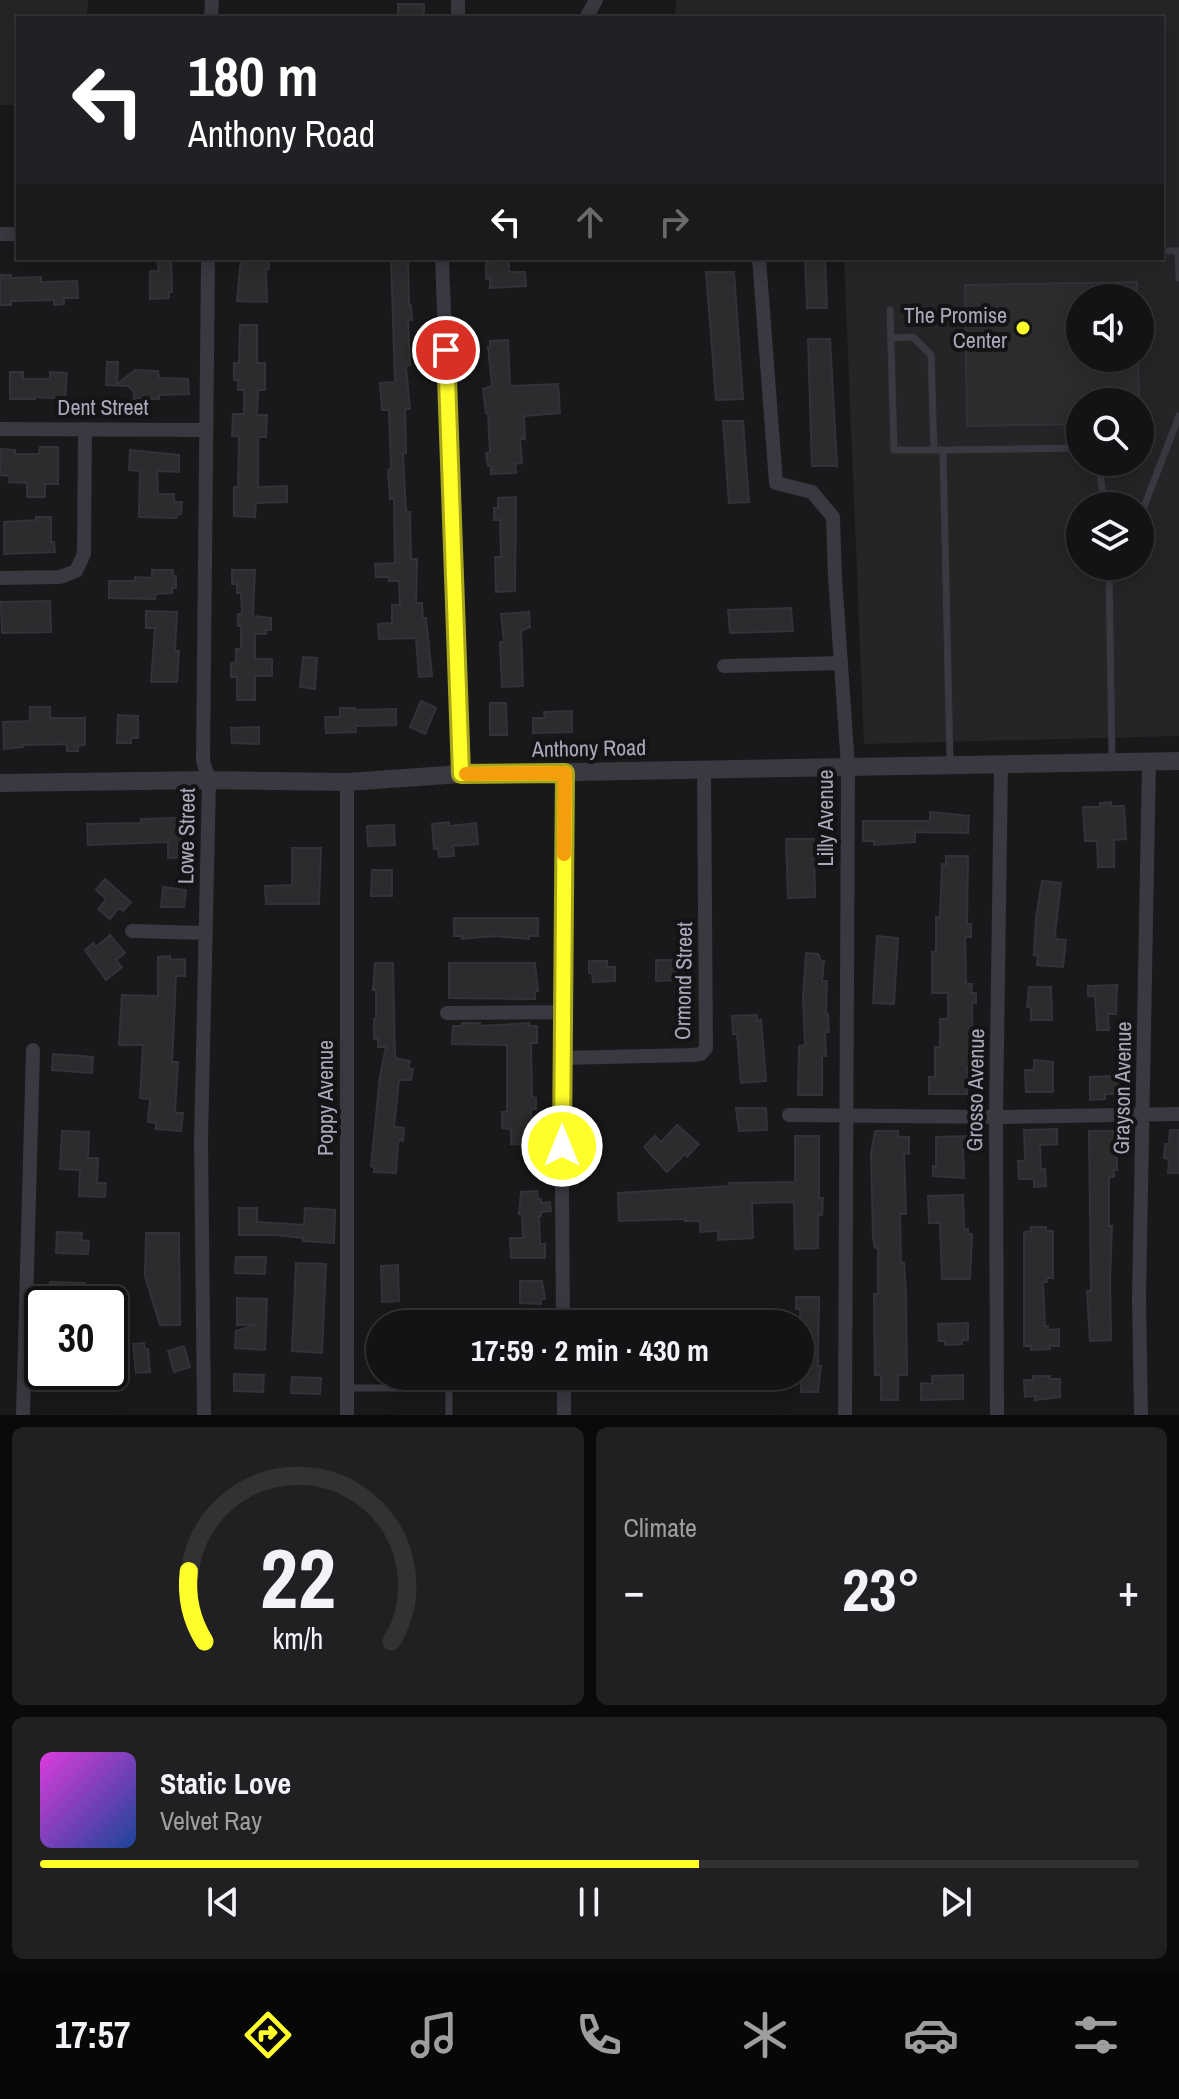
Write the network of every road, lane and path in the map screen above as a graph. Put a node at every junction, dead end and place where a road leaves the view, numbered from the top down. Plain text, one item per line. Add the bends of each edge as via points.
1 (1164, 251) edge
2 (208, 260) edge
3 (442, 260) edge
4 (759, 260) edge
5 (1179, 278) edge
6 (890, 310) dead end
7 (891, 338) junction
8 (1179, 416) edge
9 (0, 429) edge
10 (85, 429) junction
11 (206, 430) junction
12 (1066, 448) edge
13 (938, 450) junction
14 (1150, 492) edge
15 (0, 578) edge
16 (1109, 580) edge
17 (841, 663) junction
18 (724, 666) dead end
19 (1149, 761) junction
20 (1179, 761) edge
21 (1112, 763) junction
22 (950, 766) junction
23 (1001, 766) junction
24 (848, 767) junction
25 (704, 769) junction
26 (565, 773) junction
27 (461, 774) junction
28 (209, 780) junction
29 (347, 782) junction
30 (0, 783) edge
31 (132, 931) dead end
32 (206, 933) junction
33 (562, 1012) junction
34 (447, 1013) dead end
35 (33, 1050) dead end
36 (561, 1058) junction
37 (1179, 1114) edge
38 (789, 1115) dead end
39 (1144, 1115) junction
40 (846, 1116) junction
41 (996, 1117) junction
42 (563, 1310) edge
43 (347, 1388) junction
44 (366, 1388) edge
45 (449, 1390) edge
46 (564, 1390) edge
47 (23, 1415) edge
48 (204, 1415) edge
49 (347, 1415) edge
50 (449, 1415) edge
51 (564, 1415) edge
52 (845, 1415) edge
53 (997, 1415) edge
54 (1141, 1415) edge

1 - 5 lane via 1178,251
2 - 11 street, Lowe Street
3 - 27 street
4 - 17 street, Lilly Avenue via 776,483 812,492 833,517
6 - 7 lane
7 - 13 lane via 913,337 931,355
7 - 13 lane via 894,450
8 - 14 lane
9 - 10 street, Dent Street
10 - 11 street, Dent Street
10 - 15 street via 84,554 76,571 60,577
11 - 28 street, Lowe Street via 203,761
12 - 13 lane
13 - 22 lane
16 - 21 lane
17 - 18 street
17 - 24 street, Lilly Avenue
19 - 20 street, Anthony Road
19 - 21 street, Anthony Road
19 - 39 street, Grayson Avenue
21 - 23 street, Anthony Road
22 - 23 street, Anthony Road
22 - 24 street, Anthony Road
23 - 41 street, Grosso Avenue
24 - 25 street, Anthony Road
24 - 40 street, Lilly Avenue
25 - 26 street, Anthony Road
25 - 36 street, Ormond Street via 706,1048 692,1055
26 - 27 street, Anthony Road
26 - 33 street
27 - 29 street, Anthony Road
28 - 29 street, Anthony Road
28 - 30 street, Anthony Road
28 - 32 street, Lowe Street
29 - 43 street, Poppy Avenue
31 - 32 street
32 - 48 street, Lowe Street via 201,1141
33 - 34 street
33 - 36 street
35 - 47 street
36 - 42 street
37 - 39 street
38 - 40 street
39 - 41 street
39 - 54 street, Grayson Avenue
40 - 41 street
40 - 52 street, Lilly Avenue
41 - 53 street, Grosso Avenue
43 - 44 lane
43 - 49 street, Poppy Avenue
45 - 50 lane
46 - 51 street

